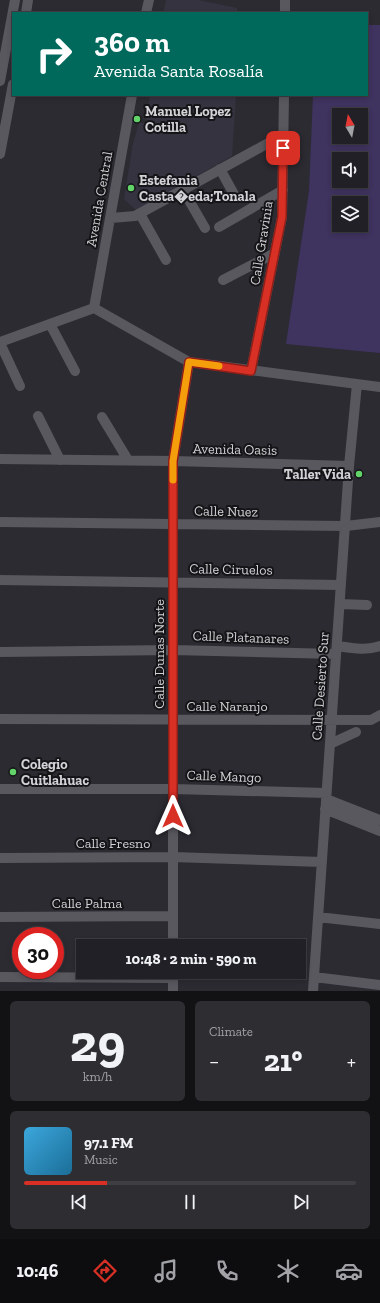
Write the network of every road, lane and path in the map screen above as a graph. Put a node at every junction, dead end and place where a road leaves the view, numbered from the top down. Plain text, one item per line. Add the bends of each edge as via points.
1 (15, 0) edge
2 (28, 0) edge
3 (149, 0) edge
4 (285, 0) edge
5 (13, 12) edge
6 (26, 12) edge
7 (146, 12) edge
8 (285, 12) edge
9 (12, 23) edge
10 (10, 38) edge
11 (0, 82) edge
12 (12, 89) edge
13 (132, 96) edge
14 (284, 96) edge
15 (283, 135) junction
16 (0, 154) edge
17 (220, 169) junction
18 (183, 190) junction
19 (283, 190) junction
20 (236, 198) dead end
21 (140, 214) junction
22 (111, 218) junction
23 (219, 227) dead end
24 (205, 228) dead end
25 (275, 253) junction
26 (166, 260) dead end
27 (223, 280) dead end
28 (94, 308) junction
29 (50, 324) junction
30 (0, 342) edge
31 (189, 362) junction
32 (75, 371) dead end
33 (251, 371) junction
34 (357, 384) junction
35 (20, 386) dead end
36 (380, 387) edge
37 (38, 416) dead end
38 (102, 417) dead end
39 (0, 459) edge
40 (60, 460) junction
41 (128, 460) junction
42 (173, 461) junction
43 (349, 466) junction
44 (0, 522) edge
45 (380, 522) edge
46 (173, 524) junction
47 (346, 526) junction
48 (0, 580) edge
49 (173, 583) junction
50 (342, 585) junction
51 (340, 604) junction
52 (367, 605) dead end
53 (380, 646) edge
54 (173, 650) junction
55 (337, 650) junction
56 (0, 652) edge
57 (380, 715) edge
58 (173, 719) junction
59 (0, 720) edge
60 (331, 720) junction
61 (356, 732) dead end
62 (330, 744) junction
63 (0, 789) edge
64 (173, 789) junction
65 (326, 801) junction
66 (380, 820) edge
67 (380, 831) edge
68 (173, 857) junction
69 (0, 858) edge
70 (322, 862) junction
71 (173, 916) junction
72 (0, 917) edge
73 (318, 917) junction
74 (380, 924) edge
75 (173, 939) edge
76 (76, 976) edge
77 (0, 977) edge
78 (314, 977) junction
79 (173, 979) edge
80 (380, 985) edge
81 (173, 991) edge
82 (313, 991) edge

1 - 5 street
2 - 6 street
3 - 7 street
4 - 8 street
9 - 10 street
10 - 11 street
12 - 16 street
13 - 22 street, Avenida Central
14 - 15 street, Calle Gravinia
15 - 17 street
15 - 19 street, Calle Gravinia
17 - 18 street
17 - 20 street
18 - 21 street
18 - 24 street
19 - 23 street
19 - 25 street, Calle Gravinia via 282,217
21 - 22 street via 128,218
21 - 26 street
22 - 28 street, Avenida Central
25 - 27 street
25 - 33 street, Calle Gravinia
28 - 29 street
28 - 31 street
29 - 30 street
29 - 32 street
30 - 35 street
31 - 33 street
31 - 42 street, Calle Dunas Norte
33 - 34 street
34 - 36 street
34 - 43 street, Calle Desierto Sur
37 - 40 street
38 - 41 street
39 - 40 street, Avenida Oasis
40 - 41 street, Avenida Oasis
41 - 42 street, Avenida Oasis
42 - 43 street, Avenida Oasis
42 - 46 street, Calle Dunas Norte
43 - 47 street, Calle Desierto Sur
44 - 46 street, Calle Nuez
45 - 47 street, Calle Nuez
46 - 47 street, Calle Nuez
46 - 49 street, Calle Dunas Norte
47 - 50 street, Calle Desierto Sur
48 - 49 street, Calle Ciruelos
49 - 50 street, Calle Ciruelos
49 - 54 street, Calle Dunas Norte
50 - 51 street, Calle Desierto Sur
51 - 52 street
51 - 55 street, Calle Desierto Sur
53 - 55 street, Calle Platanares
54 - 55 street, Calle Platanares
54 - 56 street, Calle Platanares
54 - 58 street, Calle Dunas Norte
55 - 60 street, Calle Desierto Sur
57 - 60 street, Calle Naranjo via 372,720
58 - 59 street, Calle Naranjo
58 - 60 street, Calle Naranjo
58 - 64 street, Calle Dunas Norte
60 - 62 street, Calle Desierto Sur
61 - 62 street
62 - 65 street, Calle Desierto Sur
63 - 64 street, Calle Mango
64 - 65 street, Calle Mango
64 - 68 street, Calle Dunas Norte
65 - 66 street
65 - 67 street
65 - 70 street, Calle Desierto Sur
68 - 69 street, Calle Fresno
68 - 70 street, Calle Fresno
68 - 71 street, Calle Dunas Norte
70 - 73 street, Calle Desierto Sur
71 - 72 street, Calle Palma
71 - 75 street, Calle Dunas Norte
73 - 74 street
73 - 78 street, Calle Desierto Sur
76 - 77 street
78 - 80 street
78 - 82 street, Calle Desierto Sur
79 - 81 street

